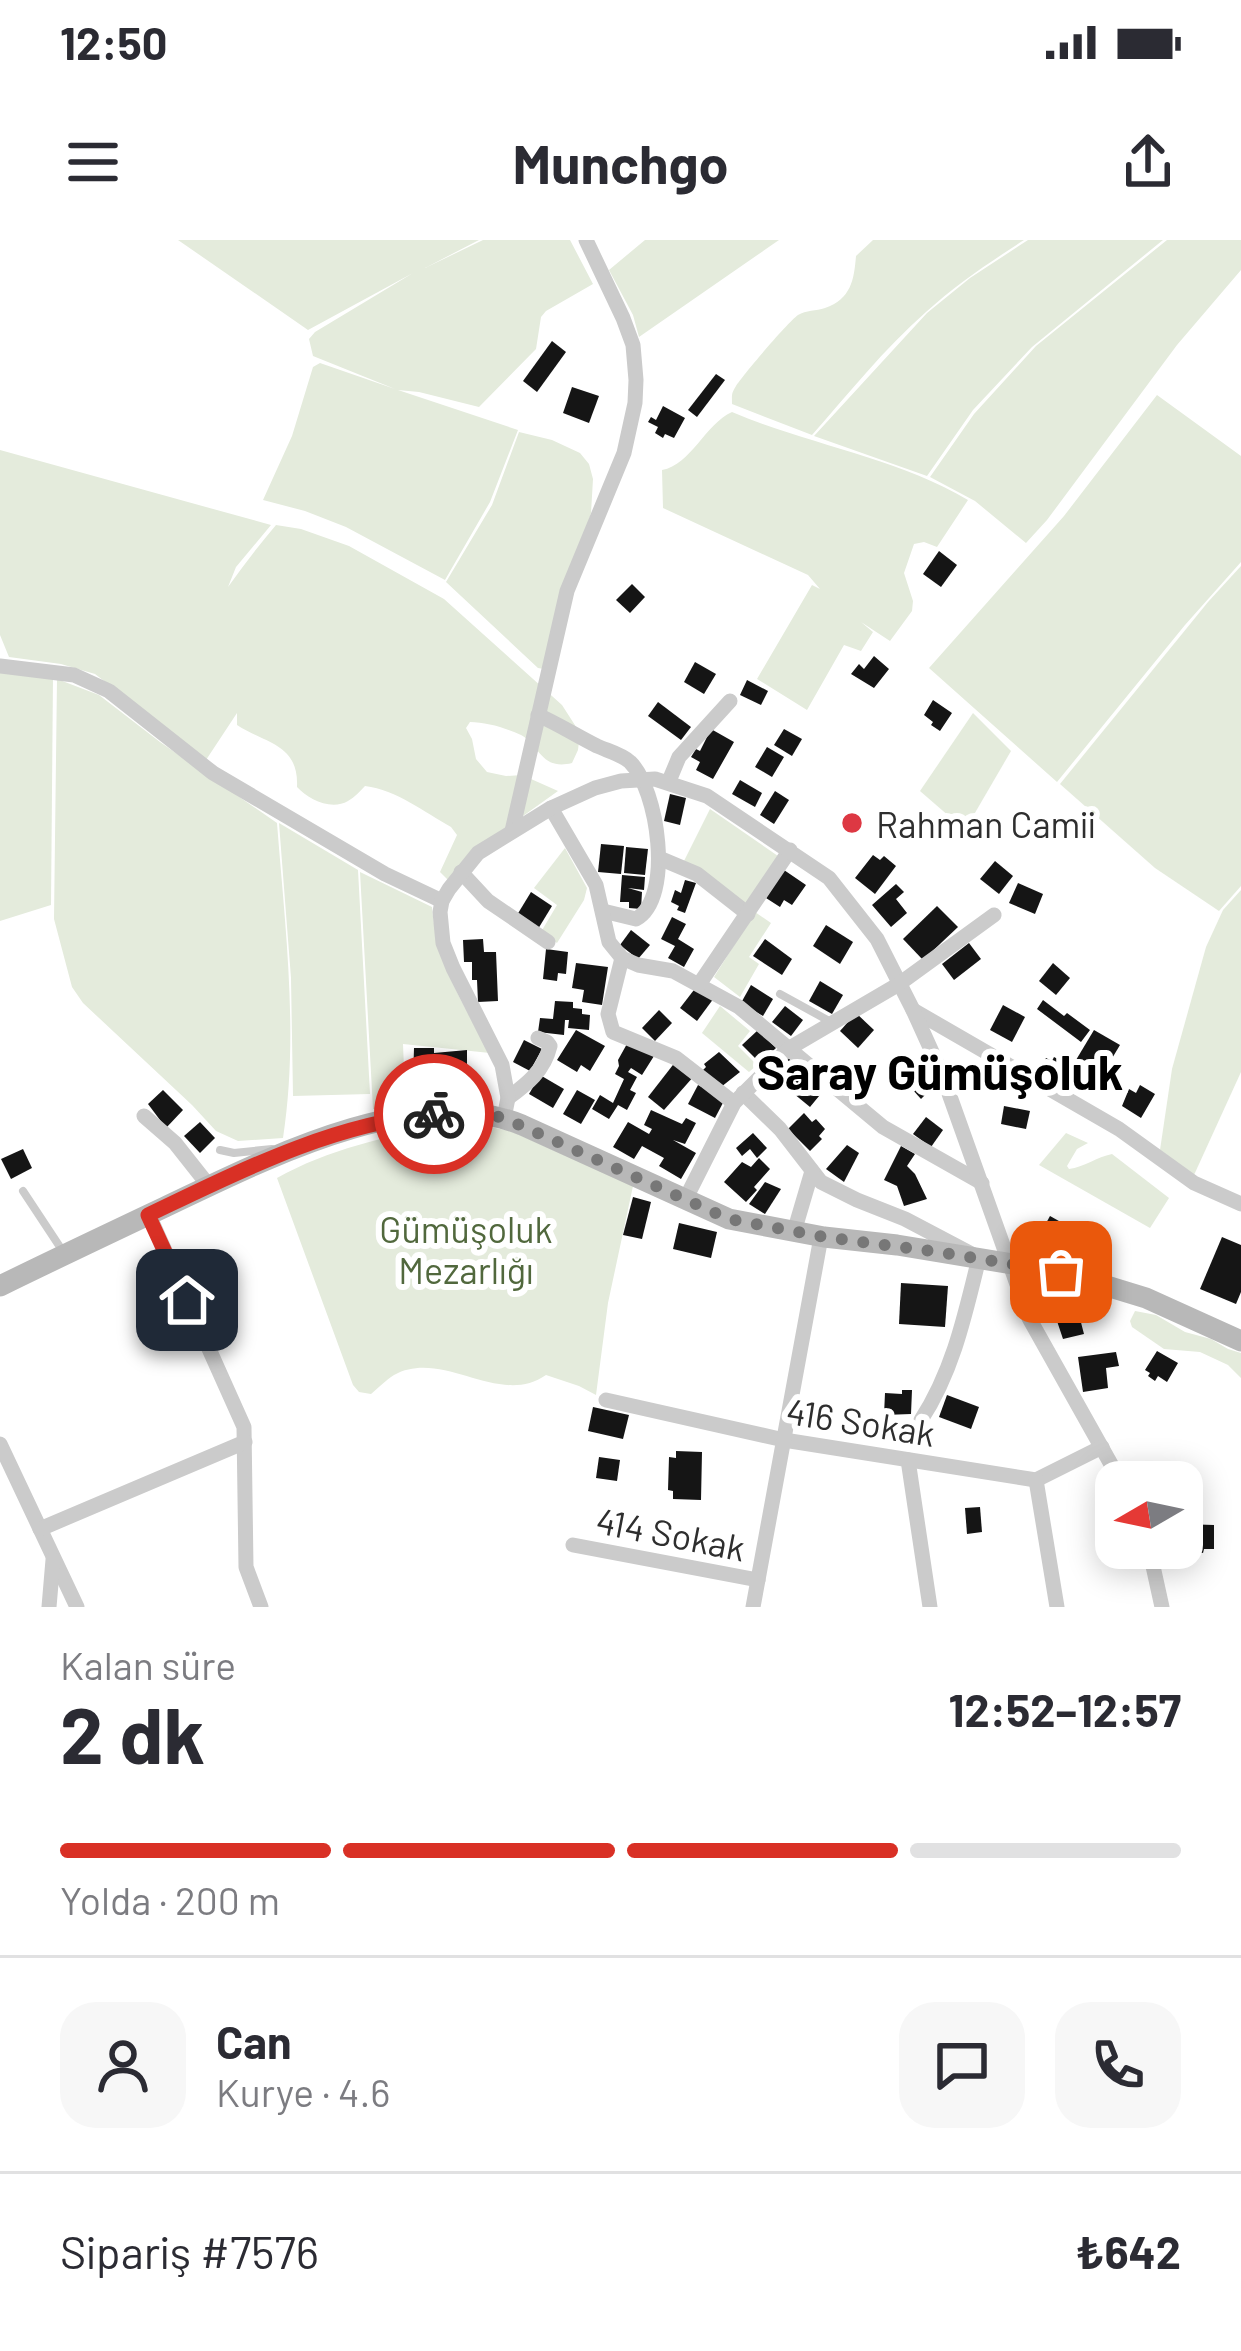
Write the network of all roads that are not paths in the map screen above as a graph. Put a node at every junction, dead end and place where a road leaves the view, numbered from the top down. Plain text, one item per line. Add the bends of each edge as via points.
1 (586, 240) edge
2 (0, 667) edge
3 (730, 701) dead end
4 (538, 715) junction
5 (641, 778) junction
6 (668, 781) junction
7 (551, 808) junction
8 (512, 831) junction
9 (790, 850) junction
10 (659, 858) junction
11 (460, 872) junction
12 (442, 901) junction
13 (603, 911) junction
14 (748, 914) junction
15 (994, 915) dead end
16 (548, 942) dead end
17 (622, 958) junction
18 (700, 983) junction
19 (899, 984) junction
20 (780, 994) dead end
21 (913, 1010) junction
22 (832, 1023) junction
23 (538, 1038) dead end
24 (788, 1049) junction
25 (739, 1098) junction
26 (506, 1108) junction
27 (144, 1116) dead end
28 (300, 1145) junction
29 (220, 1150) dead end
30 (812, 1172) junction
31 (982, 1183) junction
32 (209, 1186) junction
33 (22, 1191) dead end
34 (685, 1200) junction
35 (1241, 1204) edge
36 (148, 1215) junction
37 (794, 1232) junction
38 (821, 1237) junction
39 (65, 1255) junction
40 (979, 1258) junction
41 (1011, 1263) junction
42 (0, 1286) edge
43 (1241, 1341) edge
44 (606, 1400) dead end
45 (921, 1420) dead end
46 (784, 1440) junction
47 (245, 1442) junction
48 (0, 1444) edge
49 (1102, 1447) junction
50 (908, 1460) junction
51 (1110, 1461) edge
52 (1036, 1480) junction
53 (40, 1529) junction
54 (574, 1545) dead end
55 (53, 1557) junction
56 (1154, 1569) edge
57 (758, 1580) junction
58 (49, 1607) edge
59 (76, 1607) edge
60 (261, 1607) edge
61 (753, 1607) edge
62 (930, 1607) edge
63 (1057, 1607) edge
64 (1162, 1607) edge

1 - 4 street via 633,345 635,404 624,453 567,591
2 - 12 street via 74,675 109,691 213,773
3 - 6 street
4 - 5 street via 629,761
4 - 8 street
5 - 6 street
5 - 7 street
5 - 10 street
6 - 9 street
7 - 8 street
7 - 13 street
8 - 11 street
9 - 14 street
9 - 19 street via 854,907
10 - 13 street via 641,917
10 - 14 street via 697,874
11 - 12 street
11 - 16 street
12 - 26 street via 443,943 498,1052
13 - 17 street
14 - 18 street
15 - 19 street
17 - 18 street
17 - 25 street via 608,1014 613,1032 676,1058
18 - 24 street
19 - 21 street
19 - 22 street
20 - 22 lane
21 - 31 street
21 - 35 street
22 - 24 street
23 - 26 street via 550,1046 544,1063
24 - 25 street
24 - 31 street via 884,1127
25 - 30 street via 780,1129
25 - 34 street
26 - 28 street via 429,1114
26 - 34 street
27 - 32 street
28 - 29 lane
28 - 32 street
30 - 37 street
30 - 40 street
31 - 41 street
32 - 36 street
33 - 39 lane
34 - 37 street
36 - 39 street
36 - 47 street
37 - 38 street
38 - 40 street
38 - 46 street
39 - 42 street
40 - 41 street
40 - 45 street via 950,1365
41 - 43 street via 1146,1298
41 - 49 street via 1029,1318
44 - 46 street, 416 Sokak
46 - 50 street, 416 Sokak
46 - 57 street
47 - 53 street
47 - 60 street via 246,1567
48 - 53 street
49 - 51 street
49 - 52 street
50 - 52 street, 416 Sokak
50 - 62 street
52 - 63 street
53 - 55 street
54 - 57 street, 414 Sokak
55 - 58 street
55 - 59 street
56 - 64 street
57 - 61 street

